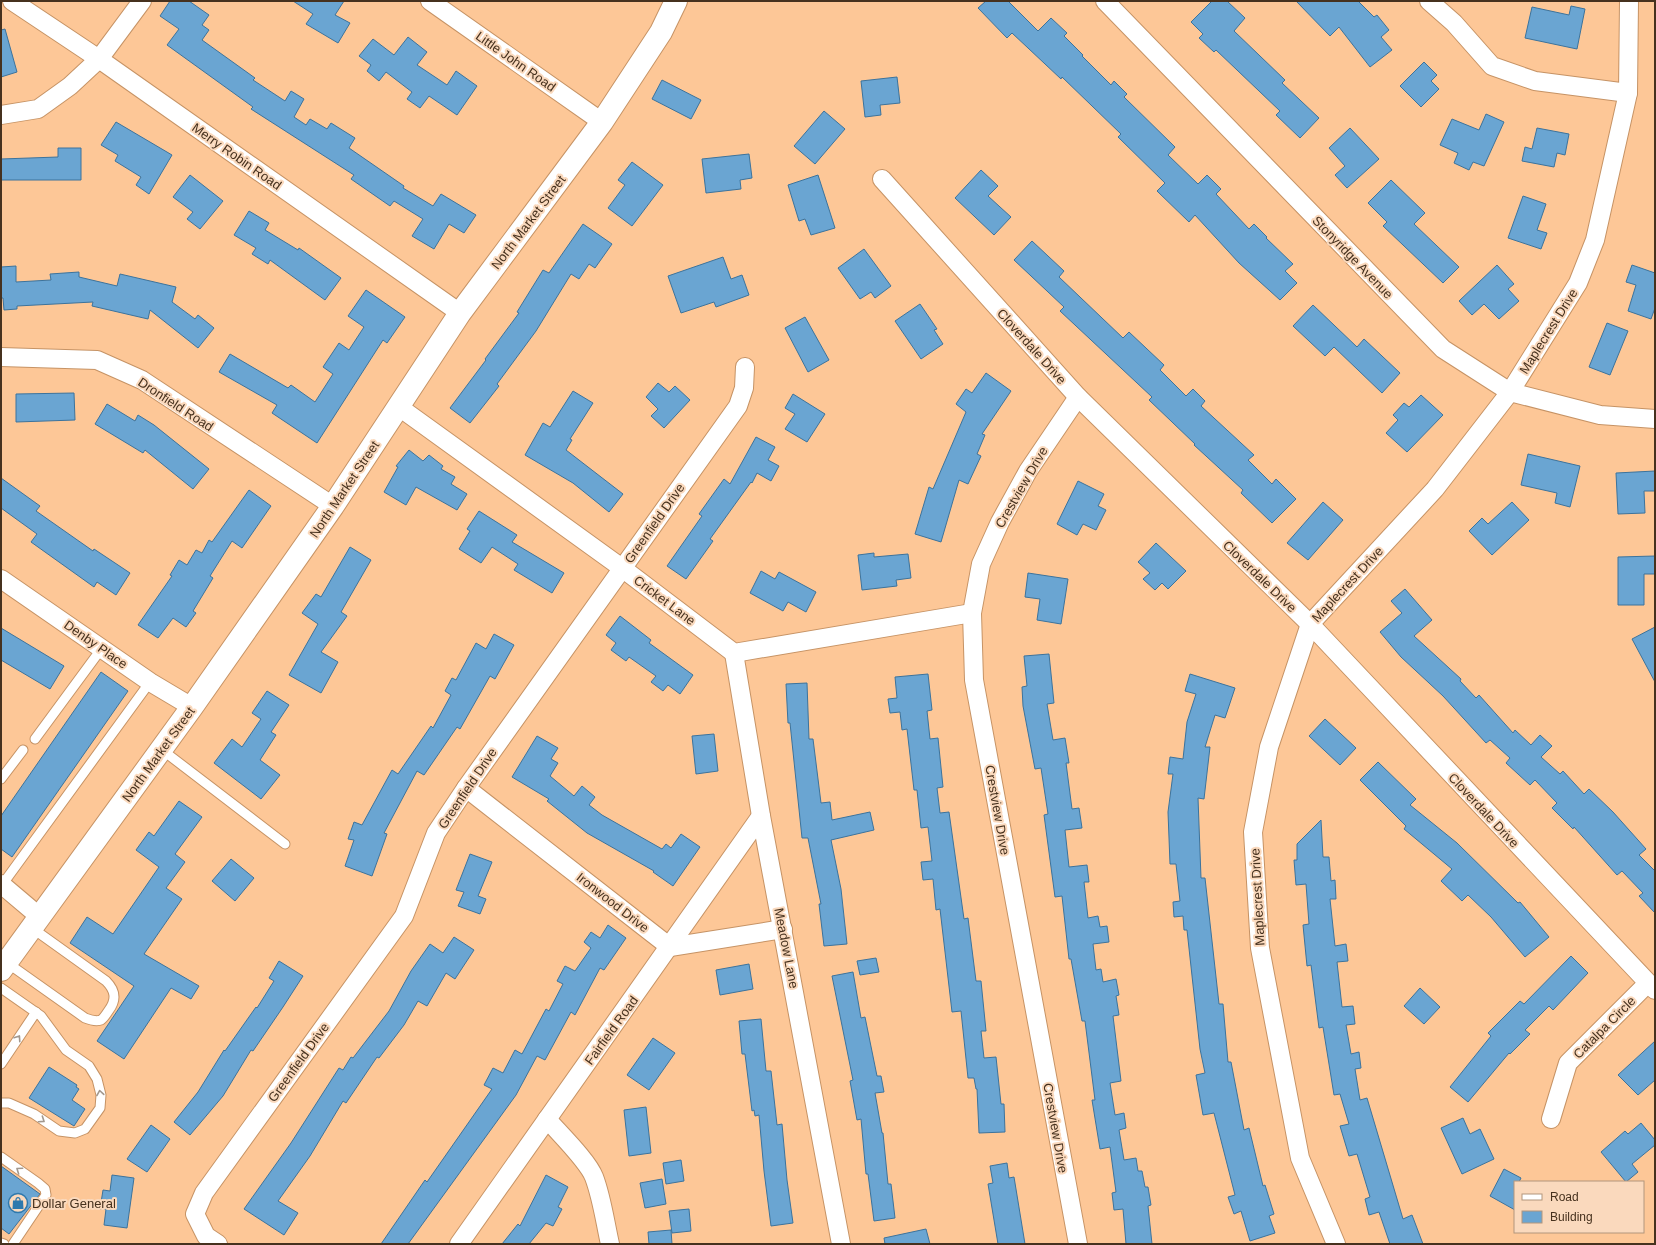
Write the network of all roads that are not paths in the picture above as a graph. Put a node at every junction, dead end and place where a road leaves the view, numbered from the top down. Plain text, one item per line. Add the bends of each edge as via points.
1 (12, 1) edge
2 (142, 1) edge
3 (430, 1) edge
4 (676, 1) edge
5 (1104, 1) edge
6 (1429, 1) edge
7 (1629, 1) edge
8 (100, 60) junction
9 (1628, 93) junction
10 (1, 114) edge
11 (602, 122) junction
12 (882, 180) dead end
13 (460, 313) junction
14 (1, 357) edge
15 (745, 367) dead end
16 (1510, 392) junction
17 (1078, 397) junction
18 (399, 407) junction
19 (1655, 419) edge
20 (333, 506) junction
21 (622, 568) junction
22 (1, 579) edge
23 (972, 612) junction
24 (1310, 624) junction
25 (102, 648) junction
26 (734, 653) junction
27 (150, 682) junction
28 (192, 707) junction
29 (34, 739) dead end
30 (161, 749) junction
31 (23, 750) dead end
32 (1, 779) edge
33 (466, 788) junction
34 (761, 816) junction
35 (285, 844) dead end
36 (1, 884) edge
37 (36, 922) junction
38 (783, 929) junction
39 (670, 947) junction
40 (4, 966) edge
41 (1651, 987) edge
42 (1, 988) edge
43 (36, 1012) junction
44 (1, 1064) edge
45 (1, 1103) edge
46 (547, 1119) junction
47 (1551, 1119) dead end
48 (1, 1157) edge
49 (1, 1242) edge
50 (4, 1244) edge
51 (13, 1244) edge
52 (218, 1244) edge
53 (459, 1244) edge
54 (610, 1244) edge
55 (841, 1244) edge
56 (1078, 1244) edge
57 (1336, 1244) edge

1 - 8 street, Merry Robin Road
2 - 8 street
3 - 11 street, Little John Road
4 - 11 street, North Market Street via 661,32
5 - 16 street, Stonyridge Avenue via 1443,349
6 - 9 street via 1492,66 1535,81
7 - 9 street, Maplecrest Drive
8 - 10 street via 38,109
8 - 13 street, Merry Robin Road
9 - 16 street, Maplecrest Drive via 1595,240 1578,284
11 - 13 street, North Market Street
12 - 17 street, Cloverdale Drive
13 - 18 street, North Market Street
14 - 20 street, Dronfield Road via 97,360 142,380
15 - 21 street, Greenfield Drive via 744,388 738,406
16 - 19 street, Stonyridge Avenue via 1600,415
16 - 24 street, Maplecrest Drive via 1435,490
17 - 23 street, Crestview Drive via 1028,470 1000,522 981,564
17 - 24 street, Cloverdale Drive
18 - 20 street, North Market Street
18 - 21 street, Cricket Lane
20 - 28 street, North Market Street
21 - 26 street, Cricket Lane
21 - 33 street, Greenfield Drive
22 - 25 street, Denby Place
23 - 26 street
23 - 56 street, Crestview Drive via 974,680
24 - 41 street, Cloverdale Drive
24 - 57 street, Maplecrest Drive via 1269,747 1253,832 1260,948 1300,1158
25 - 27 street, Denby Place
25 - 29 lane
26 - 34 street, Meadow Lane
27 - 28 street, Denby Place
27 - 36 lane
28 - 30 street, North Market Street
30 - 35 lane
30 - 37 street, North Market Street
31 - 32 lane
33 - 39 street, Ironwood Drive
33 - 52 street, Greenfield Drive via 436,833 404,916 204,1193 195,1214 206,1236
34 - 38 street, Meadow Lane
34 - 39 street, Fairfield Road
36 - 37 street
37 - 40 street, North Market Street
37 - 40 lane via 112,987 115,998 106,1015 101,1020 85,1018
38 - 39 street
38 - 55 street, Meadow Lane
39 - 46 street, Fairfield Road
41 - 47 street, Catalpa Circle via 1568,1063
42 - 43 lane
44 -> 43 lane
45 -> 43 lane via 9,1103 34,1114 59,1131 75,1133 85,1129 100,1108 101,1095 97,1080 89,1066 66,1050
46 - 53 street, Fairfield Road
46 - 54 street via 594,1176
51 -> 48 lane via 46,1195 45,1189 38,1182
49 - 50 lane

